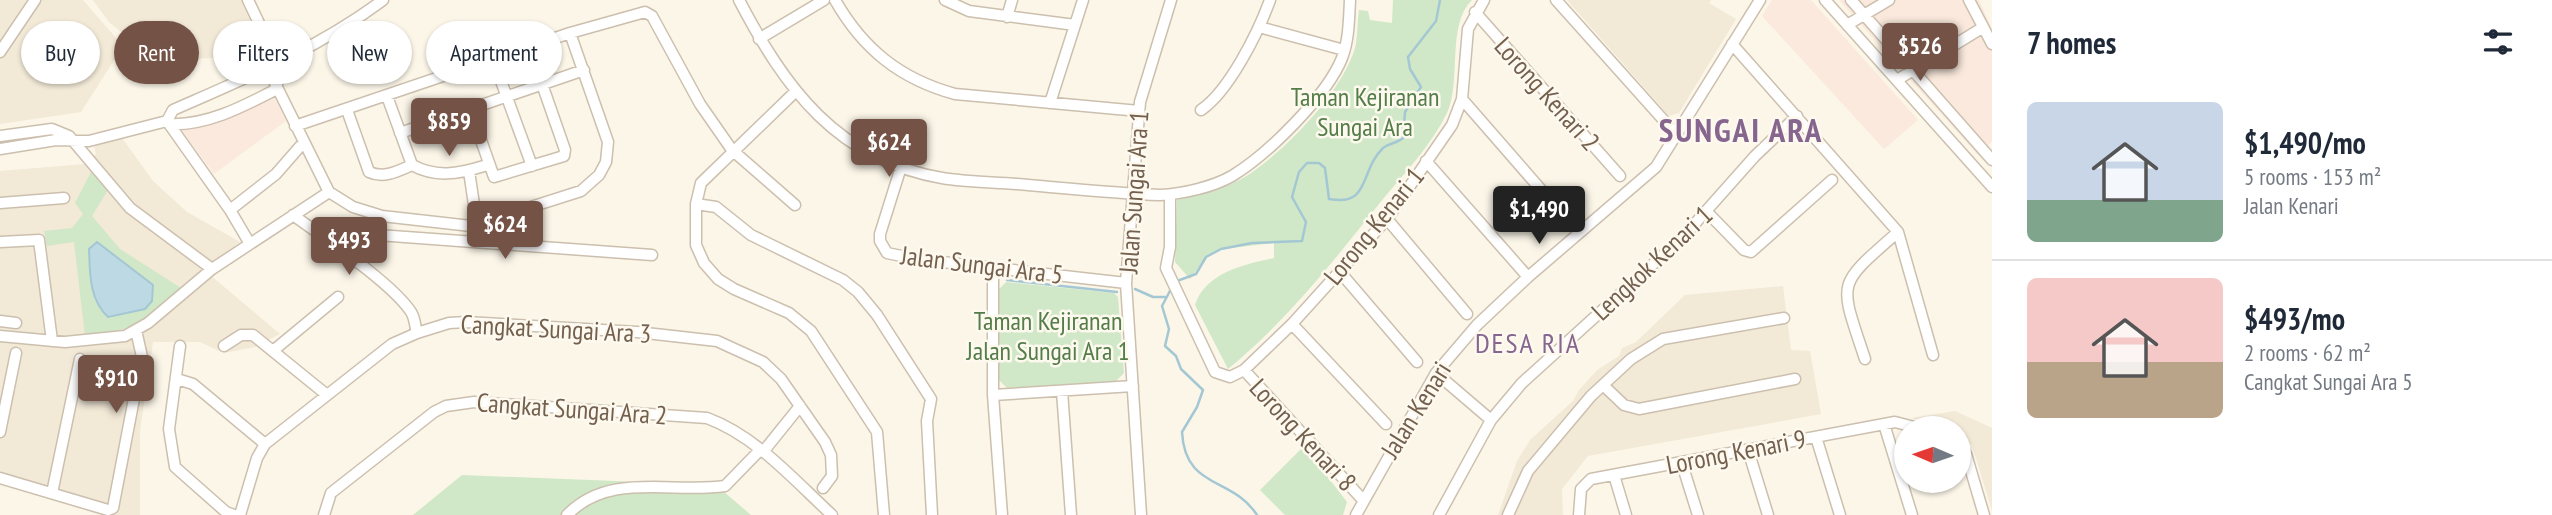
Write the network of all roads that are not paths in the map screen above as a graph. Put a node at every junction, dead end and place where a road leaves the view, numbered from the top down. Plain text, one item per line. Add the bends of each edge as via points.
1 (35, 0) edge
2 (248, 0) edge
3 (383, 0) edge
4 (738, 0) edge
5 (824, 0) edge
6 (835, 0) edge
7 (945, 0) edge
8 (1012, 0) edge
9 (1083, 0) edge
10 (1171, 0) edge
11 (1270, 0) edge
12 (1350, 0) edge
13 (1484, 0) edge
14 (1556, 0) edge
15 (1760, 0) edge
16 (1825, 0) edge
17 (1851, 0) edge
18 (1889, 0) edge
19 (1969, 0) edge
20 (1475, 12) junction
21 (1864, 15) junction
22 (1007, 17) junction
23 (258, 21) edge
24 (1075, 25) junction
25 (1847, 25) junction
26 (1259, 27) junction
27 (1982, 28) junction
28 (570, 33) junction
29 (562, 36) edge
30 (759, 39) junction
31 (1732, 44) junction
32 (1992, 44) edge
33 (313, 45) edge
34 (1344, 50) junction
35 (0, 52) edge
36 (1910, 68) junction
37 (584, 70) junction
38 (562, 77) edge
39 (1896, 80) junction
40 (426, 83) edge
41 (232, 84) edge
42 (275, 84) edge
43 (277, 84) edge
44 (502, 84) edge
45 (542, 84) joint
46 (276, 88) junction
47 (794, 92) junction
48 (387, 96) junction
49 (507, 96) junction
50 (1462, 99) junction
51 (1050, 103) junction
52 (470, 109) junction
53 (347, 110) junction
54 (1201, 110) dead end
55 (1139, 111) junction
56 (1797, 116) junction
57 (168, 122) junction
58 (295, 126) junction
59 (400, 132) junction
60 (1676, 134) junction
61 (0, 136) edge
62 (75, 141) junction
63 (303, 143) junction
64 (0, 149) edge
65 (732, 150) junction
66 (1992, 160) edge
67 (1426, 161) junction
68 (412, 164) junction
69 (484, 166) dead end
70 (532, 166) junction
71 (901, 167) junction
72 (469, 171) junction
73 (1620, 176) dead end
74 (1832, 180) dead end
75 (1992, 187) edge
76 (329, 192) junction
77 (1132, 194) junction
78 (1170, 194) junction
79 (64, 198) dead end
80 (0, 203) edge
81 (696, 204) junction
82 (795, 205) dead end
83 (230, 209) junction
84 (1708, 213) junction
85 (293, 215) junction
86 (1387, 219) junction
87 (1570, 223) dead end
88 (477, 225) junction
89 (1898, 232) junction
90 (0, 242) edge
91 (250, 244) junction
92 (652, 255) dead end
93 (356, 262) junction
94 (993, 268) junction
95 (212, 269) junction
96 (1340, 272) junction
97 (1528, 277) junction
98 (1126, 283) junction
99 (338, 297) dead end
100 (1467, 314) dead end
101 (1784, 318) dead end
102 (0, 321) edge
103 (16, 323) dead end
104 (1293, 324) junction
105 (136, 330) junction
106 (417, 332) junction
107 (0, 336) edge
108 (52, 341) junction
109 (180, 346) dead end
110 (224, 346) dead end
111 (274, 350) junction
112 (16, 352) dead end
113 (1933, 355) dead end
114 (80, 359) dead end
115 (1865, 359) dead end
116 (1417, 362) dead end
117 (1244, 370) junction
118 (1436, 373) junction
119 (177, 379) junction
120 (1794, 379) dead end
121 (1603, 384) junction
122 (1133, 386) junction
123 (1062, 391) junction
124 (327, 395) junction
125 (993, 395) junction
126 (800, 406) junction
127 (1491, 420) junction
128 (1894, 423) edge
129 (1386, 424) dead end
130 (1884, 424) junction
131 (0, 432) edge
132 (1816, 437) junction
133 (265, 444) junction
134 (1748, 450) junction
135 (761, 451) junction
136 (1682, 464) junction
137 (1614, 475) junction
138 (1971, 477) edge
139 (0, 478) edge
140 (823, 488) dead end
141 (51, 493) junction
142 (1363, 500) junction
143 (234, 515) edge
144 (240, 515) edge
145 (324, 515) edge
146 (567, 515) edge
147 (832, 515) edge
148 (884, 515) edge
149 (932, 515) edge
150 (1002, 515) edge
151 (1071, 515) edge
152 (1141, 515) edge
153 (1356, 515) edge
154 (1439, 515) edge
155 (1507, 515) edge
156 (1579, 515) edge
157 (1626, 515) edge
158 (1698, 515) edge
159 (1769, 515) edge
160 (1840, 515) edge
161 (1912, 515) edge
162 (1984, 515) edge

1 - 35 street
2 - 23 street
3 - 33 street
4 - 30 street
5 - 30 street
6 - 51 street via 862,40 888,64 923,84 955,94
7 - 22 street via 969,11
8 - 22 street
9 - 24 street
10 - 55 street, Jalan Sungai Ara 1
11 - 26 street
12 - 34 street
13 - 20 street, Lorong Kenari 1
14 - 60 street
15 - 31 street, Jalan Kenari
16 - 25 street
17 - 21 street
18 - 21 street
19 - 27 street
20 - 50 street, Lorong Kenari 1 via 1468,29
20 - 73 street, Lorong Kenari 2
21 - 25 street
21 - 36 street
22 - 24 street
24 - 51 street
25 - 39 street
26 - 34 street
26 - 54 street via 1217,97
27 - 32 street
27 - 36 street
28 - 29 street
28 - 37 street
28 - 65 street via 635,12 649,13 700,104
30 - 47 street
31 - 56 street
31 - 60 street, Jalan Kenari
34 - 78 street via 1317,95 1252,162 1227,178
36 - 39 street
36 - 66 street
37 - 38 street
37 - 88 street via 608,142 607,162 600,175 581,191
39 - 75 street
40 - 48 street
41 - 57 street via 173,110
42 - 46 street
43 - 46 street
44 - 49 street
45 - 49 street
45 - 70 street via 565,153
46 - 57 street via 206,121 189,125
46 - 58 street
47 - 65 street
47 - 71 street via 848,140
48 - 53 street
48 - 59 street
49 - 52 street
49 - 70 street
50 - 67 street, Lorong Kenari 1 via 1457,117
50 - 87 street
51 - 55 street
52 - 59 street
52 - 70 street via 494,177
53 - 58 street
53 - 68 street via 369,172 396,172
55 - 77 street, Jalan Sungai Ara 1
56 - 84 street, Lengkok Kenari 1 via 1755,156
56 - 89 street
57 - 62 street
57 - 83 street
58 - 63 street
59 - 68 street
60 - 97 street, Jalan Kenari via 1656,167
61 - 62 street via 52,129
62 - 64 street
62 - 95 street via 130,208
63 - 76 street
63 - 83 street via 276,174
65 - 81 street via 701,183
65 - 82 street
67 - 86 street, Lorong Kenari 1
67 - 97 street
68 - 72 street via 426,172
69 - 72 street
71 - 77 street via 943,178
71 - 94 street, Jalan Sungai Ara 5 via 880,234 887,253
72 - 88 street
74 - 84 street via 1751,252
76 - 85 street
76 - 88 street via 353,207 382,216
77 - 78 street
77 - 98 street, Jalan Sungai Ara 1
78 - 117 street, Lorong Kenari 1 via 1169,277 1215,372 1230,377
79 - 80 street
81 - 148 street via 696,245 704,263 734,289 801,320 874,427 879,437
81 - 149 street via 716,207 751,235 843,280 877,315 929,395
83 - 91 street
84 - 127 street, Lengkok Kenari 1 via 1522,383
85 - 91 street
85 - 93 street
86 - 96 street, Lorong Kenari 1
86 - 100 street
89 - 113 street
89 - 115 street via 1860,266 1846,287 1846,302
90 - 108 street via 39,240
91 - 95 street
92 - 93 street via 378,236 366,242
93 - 106 street via 408,308
94 - 98 street, Jalan Sungai Ara 5
94 - 125 street
95 - 105 street
96 - 104 street, Lorong Kenari 1
96 - 116 street
97 - 118 street, Jalan Kenari via 1477,325
98 - 122 street, Jalan Sungai Ara 1
99 - 111 street
101 - 121 street via 1663,340 1631,359
102 - 103 street
104 - 117 street, Lorong Kenari 1
104 - 129 street
105 - 108 street via 125,336
105 - 141 street via 142,357 116,503 107,510
106 - 124 street, Cangkat Sungai Ara 3 via 392,344
106 - 126 street, Cangkat Sungai Ara 3 via 466,322 717,341 763,362
107 - 108 street
109 - 119 street
110 - 111 street via 247,334
111 - 124 street
112 - 131 street
114 - 141 street
117 - 142 street, Lorong Kenari 8
118 - 127 street
118 - 142 street, Jalan Kenari
119 - 133 street via 193,384
119 - 143 street via 169,429 175,467
120 - 121 street via 1639,409 1624,405
121 - 155 street via 1528,471
122 - 123 street
122 - 152 street, Jalan Sungai Ara 1
123 - 125 street
123 - 151 street
124 - 133 street, Cangkat Sungai Ara 3
125 - 150 street
126 - 135 street
126 - 140 street, Cangkat Sungai Ara 3 via 829,449 832,476
127 - 154 street, Lengkok Kenari 1
128 - 130 street, Lorong Kenari 9
130 - 132 street, Lorong Kenari 9
130 - 161 street
132 - 134 street, Lorong Kenari 9
132 - 160 street
133 - 144 street, Cangkat Sungai Ara 3
134 - 136 street, Lorong Kenari 9
134 - 159 street
135 - 145 street, Cangkat Sungai Ara 2 via 728,426 707,418 461,402 434,412 331,493
135 - 146 street via 725,486 633,486 585,501
135 - 147 street, Cangkat Sungai Ara 2
136 - 137 street, Lorong Kenari 9
136 - 158 street
137 - 156 street, Lorong Kenari 9 via 1585,482
137 - 157 street
138 - 162 street
139 - 141 street
142 - 153 street, Jalan Kenari

